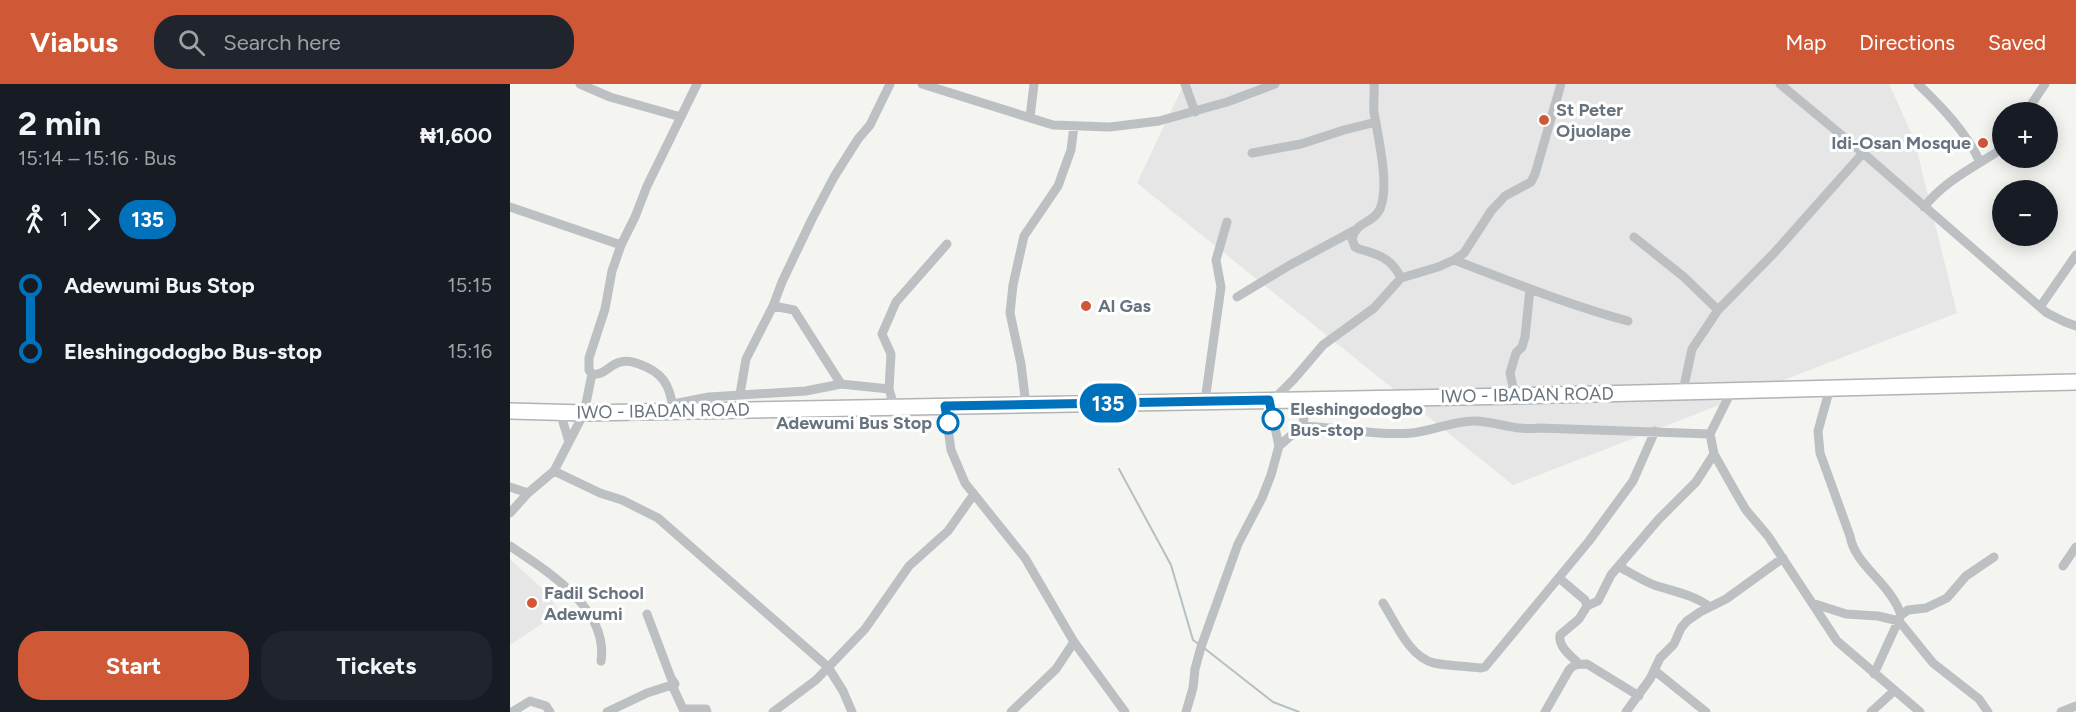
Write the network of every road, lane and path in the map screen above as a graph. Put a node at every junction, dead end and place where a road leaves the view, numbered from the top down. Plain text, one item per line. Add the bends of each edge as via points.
1 (580, 84) edge
2 (697, 84) edge
3 (890, 84) edge
4 (922, 84) edge
5 (1034, 84) edge
6 (1185, 84) edge
7 (1374, 84) edge
8 (1561, 84) edge
9 (1780, 84) edge
10 (1918, 84) edge
11 (2045, 84) edge
12 (1269, 85) edge
13 (2033, 102) edge
14 (1195, 112) junction
15 (681, 117) junction
16 (1030, 117) junction
17 (1376, 122) junction
18 (1074, 126) junction
19 (1252, 153) dead end
20 (1863, 153) junction
21 (1992, 155) edge
22 (1980, 162) junction
23 (510, 207) edge
24 (1924, 207) junction
25 (1227, 222) dead end
26 (1355, 230) junction
27 (1634, 237) dead end
28 (946, 244) dead end
29 (621, 245) junction
30 (2076, 255) edge
31 (1454, 260) junction
32 (1401, 278) junction
33 (1530, 289) junction
34 (1237, 297) dead end
35 (773, 306) junction
36 (2040, 307) junction
37 (1718, 310) junction
38 (1628, 321) dead end
39 (2076, 326) edge
40 (592, 374) junction
41 (2076, 382) edge
42 (841, 384) junction
43 (1830, 388) junction
44 (889, 389) junction
45 (1732, 390) junction
46 (1683, 391) junction
47 (740, 394) junction
48 (1515, 396) junction
49 (1309, 399) junction
50 (1271, 400) junction
51 (1205, 401) junction
52 (1026, 405) junction
53 (894, 406) junction
54 (945, 406) junction
55 (673, 408) junction
56 (510, 411) edge
57 (560, 412) junction
58 (584, 413) junction
59 (1302, 426) junction
60 (1655, 431) junction
61 (1710, 434) junction
62 (569, 442) junction
63 (1279, 446) junction
64 (1714, 454) junction
65 (554, 471) junction
66 (510, 487) edge
67 (528, 493) junction
68 (974, 494) junction
69 (510, 513) edge
70 (510, 546) edge
71 (2076, 547) edge
72 (1994, 557) dead end
73 (1783, 558) junction
74 (1621, 563) junction
75 (2063, 566) dead end
76 (1559, 578) junction
77 (1383, 603) dead end
78 (1812, 603) junction
79 (1587, 606) junction
80 (1710, 607) junction
81 (647, 614) dead end
82 (1900, 618) junction
83 (1074, 642) junction
84 (601, 661) dead end
85 (1579, 664) junction
86 (828, 667) junction
87 (1654, 670) junction
88 (1874, 674) junction
89 (675, 684) junction
90 (1894, 691) junction
91 (1639, 696) junction
92 (2076, 706) edge
93 (512, 712) edge
94 (550, 712) edge
95 (607, 712) edge
96 (707, 712) edge
97 (773, 712) edge
98 (852, 712) edge
99 (1011, 712) edge
100 (1125, 712) edge
101 (1186, 712) edge
102 (1545, 712) edge
103 (1626, 712) edge
104 (1706, 712) edge
105 (1871, 712) edge
106 (1920, 712) edge
107 (1988, 712) edge
108 (2061, 712) edge

1 - 15 street via 610,97
2 - 15 street
3 - 35 street via 870,125 834,177
4 - 16 street
5 - 16 street
6 - 14 street
7 - 17 street
8 - 31 street via 1531,182 1500,201 1464,253
9 - 20 street
10 - 22 street via 1966,136
11 - 13 street
12 - 14 street
14 - 18 street via 1110,127
15 - 29 street
16 - 18 street via 1053,125
17 - 19 street via 1301,144
17 - 26 street via 1382,155 1381,207
18 - 52 street via 1071,150 1058,186 1024,236 1012,285 1010,313 1022,364
20 - 24 street
20 - 37 street
21 - 22 street
22 - 24 street via 1936,192
23 - 29 street
24 - 36 street
25 - 51 street via 1216,260 1221,287
26 - 32 street via 1355,247 1386,258
26 - 34 street
27 - 37 street
28 - 44 street via 896,302 884,328 882,334 891,354
29 - 40 street via 589,358
30 - 36 street
31 - 32 street
31 - 33 street
32 - 50 street via 1374,308 1323,345
33 - 38 street
33 - 48 street via 1526,337 1516,352 1510,373
35 - 42 street via 794,310
35 - 47 street via 746,359
36 - 39 street
37 - 46 street via 1692,349
40 - 55 street via 603,374 622,361 649,368 660,375
40 - 58 street
41 - 43 main road, IWO - IBADAN ROAD
42 - 44 street
42 - 47 street via 806,391
43 - 45 main road, IWO - IBADAN ROAD
43 - 82 street via 1818,431 1820,453 1852,548 1890,593
44 - 53 street
45 - 46 main road, IWO - IBADAN ROAD
45 - 61 street
46 - 48 main road, IWO - IBADAN ROAD
47 - 55 street via 709,397
48 - 49 main road, IWO - IBADAN ROAD
49 - 50 main road, IWO - IBADAN ROAD
49 - 59 street
50 - 51 main road, IWO - IBADAN ROAD
50 - 63 street
51 - 52 main road, IWO - IBADAN ROAD
52 - 54 main road, IWO - IBADAN ROAD
53 - 54 main road, IWO - IBADAN ROAD
53 - 55 main road, IWO - IBADAN ROAD
54 - 68 street via 951,450 957,468
55 - 58 main road, IWO - IBADAN ROAD
56 - 57 main road, IWO - IBADAN ROAD
57 - 58 main road, IWO - IBADAN ROAD
57 - 62 street
58 - 62 street
59 - 60 street via 1412,433 1474,421 1522,430
59 - 63 street
60 - 61 street
60 - 76 street via 1633,481
61 - 64 street
62 - 65 street
63 - 101 street via 1262,498 1238,544 1205,636
64 - 73 street via 1746,510
64 - 74 street via 1696,482
65 - 67 street
65 - 86 street via 658,518
66 - 67 street
67 - 69 street
68 - 83 street via 1025,558
68 - 86 street via 948,531 909,566 865,629
70 - 84 street via 552,574 579,599 597,628 603,648
71 - 75 street
72 - 82 street via 1966,576 1947,598 1926,608 1908,610
73 - 78 street
73 - 80 street
74 - 79 street via 1598,601
74 - 80 street via 1623,569 1641,579
76 - 77 street via 1481,668 1420,657
76 - 79 street
78 - 82 street via 1846,614
78 - 88 street via 1837,641
79 - 85 street via 1580,619 1558,639
80 - 87 street via 1681,628
81 - 89 street
82 - 88 street
82 - 107 street via 1933,663 1979,699
83 - 99 street via 1056,669
83 - 100 street
85 - 91 street via 1587,664
85 - 102 street via 1569,670
86 - 97 street
86 - 98 street
87 - 91 street
87 - 104 street
88 - 90 street
89 - 95 street
89 - 96 street via 672,686 683,708
90 - 105 street
90 - 106 street
91 - 103 street
92 - 108 street
93 - 94 street via 530,701 546,706

